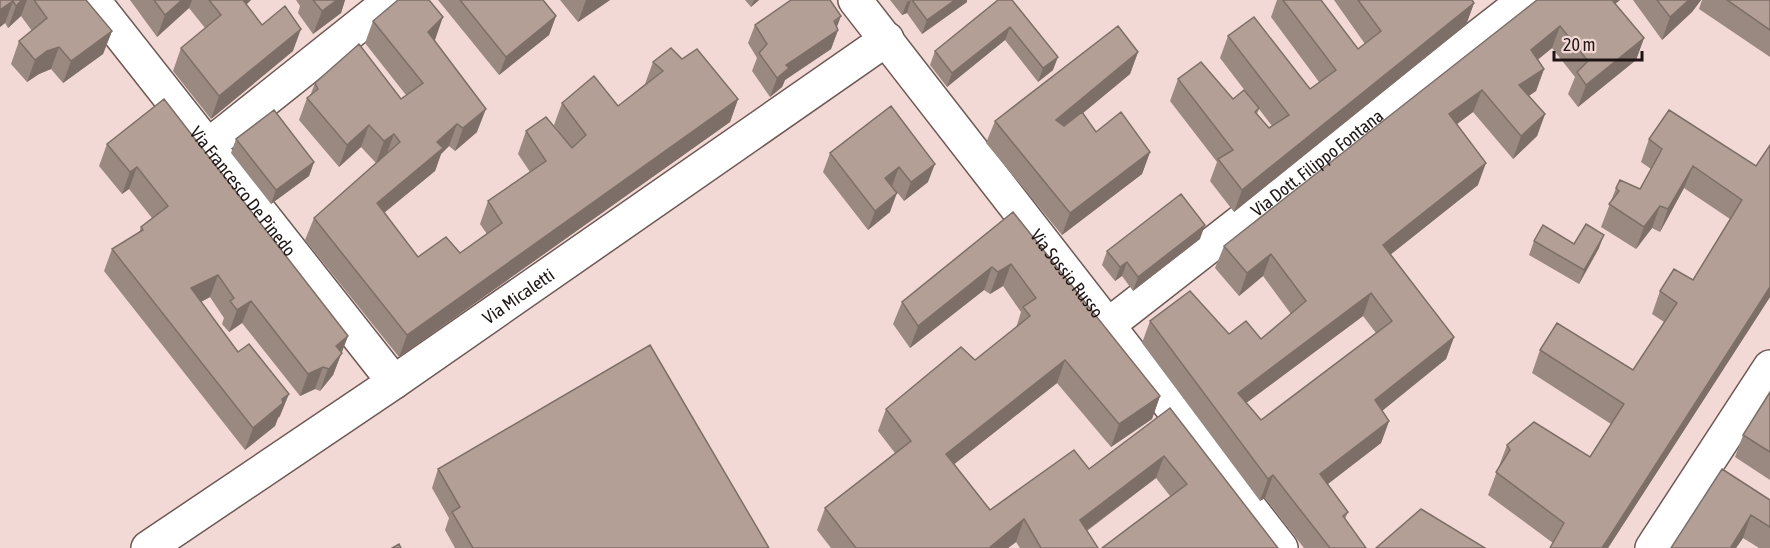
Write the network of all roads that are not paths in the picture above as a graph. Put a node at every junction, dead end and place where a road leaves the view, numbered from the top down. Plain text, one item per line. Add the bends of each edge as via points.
1 (93, 0) edge
2 (391, 0) edge
3 (855, 0) edge
4 (1525, 0) edge
5 (887, 39) junction
6 (209, 146) junction
7 (1107, 326) junction
8 (1770, 367) edge
9 (394, 382) junction
10 (1705, 465) junction
11 (1733, 484) edge
12 (148, 548) edge
13 (1281, 548) edge
14 (1652, 548) edge

1 - 6 street, Via Francesco De Pinedo
2 - 6 street
3 - 5 street, Via Sossio Russo
4 - 7 street, Via Dott. Filippo Fontana
5 - 7 street, Via Sossio Russo
5 - 9 street, Via Micaletti
6 - 9 street, Via Francesco De Pinedo
7 - 13 street, Via Sossio Russo
8 - 10 street
9 - 12 street, Via Micaletti
10 - 11 street
10 - 14 street

